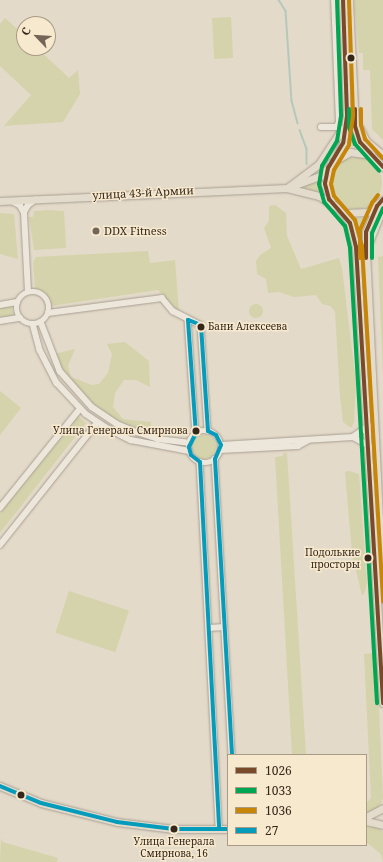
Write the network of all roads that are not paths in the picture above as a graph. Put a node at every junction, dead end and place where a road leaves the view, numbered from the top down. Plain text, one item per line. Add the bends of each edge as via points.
1 (334, 0) edge
2 (344, 1) edge
3 (346, 83) junction
4 (355, 107) junction
5 (321, 127) dead end
6 (371, 155) junction
7 (335, 159) junction
8 (382, 162) edge
9 (328, 168) junction
10 (287, 188) junction
11 (36, 199) junction
12 (11, 200) junction
13 (0, 201) edge
14 (381, 203) edge
15 (332, 204) junction
16 (341, 210) junction
17 (24, 212) junction
18 (28, 292) junction
19 (18, 302) junction
20 (0, 305) edge
21 (48, 313) junction
22 (20, 318) junction
23 (188, 320) junction
24 (0, 321) edge
25 (41, 322) junction
26 (33, 324) junction
27 (73, 389) junction
28 (67, 395) junction
29 (80, 409) junction
30 (97, 422) junction
31 (117, 424) junction
32 (368, 426) junction
33 (208, 431) junction
34 (113, 432) junction
35 (196, 433) junction
36 (352, 437) junction
37 (189, 443) junction
38 (370, 446) junction
39 (221, 448) junction
40 (189, 452) junction
41 (215, 459) junction
42 (200, 462) junction
43 (0, 508) edge
44 (0, 545) edge
45 (383, 600) edge
46 (224, 627) junction
47 (209, 628) junction
48 (383, 702) edge
49 (232, 754) edge
50 (0, 786) edge
51 (383, 808) edge
52 (367, 816) edge
53 (367, 821) edge
54 (383, 825) edge
55 (220, 829) junction
56 (227, 829) edge

1 - 5 street via 339,122 337,127
2 - 3 main road
2 - 4 main road
3 - 7 main road via 347,116 343,143
3 - 10 main road via 343,126 339,137 319,164
4 - 6 main road via 355,126 360,142
4 - 8 main road via 360,130
6 - 7 main road via 355,151
6 - 8 main road
7 - 9 main road
9 - 10 main road, улица 43-й Армии via 320,176
9 - 15 main road via 325,189
10 - 11 main road, улица 43-й Армии
10 - 15 main road, улица 43-й Армии via 319,196
11 - 12 main road, улица 43-й Армии
11 - 17 street
12 - 13 main road, улица 43-й Армии
12 - 17 street via 20,205
14 - 16 main road via 362,214
14 - 45 main road via 366,232 366,252
15 - 16 main road, улица 43-й Армии
16 - 32 main road via 350,223 356,247
17 - 18 street
18 - 19 street
18 - 21 street via 38,293 46,299
19 - 20 street
19 - 22 street
21 - 23 street via 162,298 173,311
21 - 25 street
22 - 24 street
22 - 26 street
23 - 33 street via 201,325
23 - 35 street
25 - 26 street
25 - 27 street via 54,359
26 - 28 street via 40,350 57,383
27 - 28 street
27 - 31 street via 92,407
28 - 29 street
29 - 30 street
29 - 43 street
30 - 34 street
30 - 44 street
31 - 34 street
31 - 37 street via 158,439
32 - 36 street
32 - 38 main road
33 - 35 street
33 - 39 street via 216,435
34 - 40 street via 153,446
35 - 37 street
36 - 38 street
36 - 39 street
37 - 40 street
38 - 48 main road
39 - 41 street
40 - 42 street
41 - 42 street
41 - 46 street
42 - 47 street
46 - 47 street
46 - 49 street
47 - 55 street
50 - 55 main road via 41,803 117,822 174,829
51 - 52 main road
53 - 54 main road
55 - 56 main road

